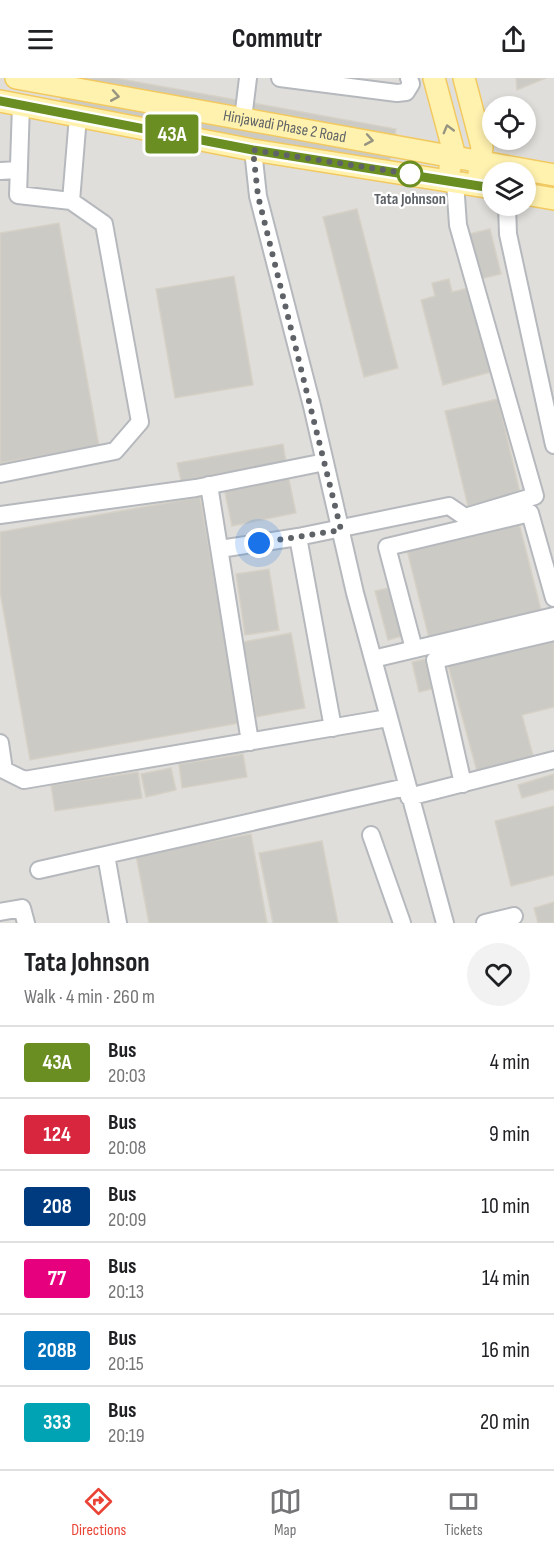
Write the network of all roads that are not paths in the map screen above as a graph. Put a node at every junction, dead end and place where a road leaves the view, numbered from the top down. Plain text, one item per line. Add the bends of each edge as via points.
1 (16, 78) edge
2 (248, 78) edge
3 (280, 78) edge
4 (409, 78) edge
5 (434, 78) edge
6 (464, 78) edge
7 (91, 85) edge
8 (10, 103) edge
9 (78, 116) junction
10 (243, 118) junction
11 (253, 150) junction
12 (452, 155) junction
13 (481, 160) junction
14 (482, 169) edge
15 (19, 170) junction
16 (0, 171) edge
17 (554, 175) edge
18 (452, 181) junction
19 (482, 187) edge
20 (536, 196) edge
21 (554, 200) edge
22 (71, 201) junction
23 (507, 216) edge
24 (554, 445) edge
25 (325, 462) junction
26 (0, 474) edge
27 (210, 485) junction
28 (0, 515) edge
29 (341, 530) junction
30 (298, 537) junction
31 (220, 549) junction
32 (554, 598) edge
33 (554, 616) edge
34 (554, 632) edge
35 (414, 649) junction
36 (373, 659) junction
37 (388, 718) junction
38 (333, 728) junction
39 (250, 741) junction
40 (0, 743) edge
41 (554, 760) edge
42 (463, 784) junction
43 (408, 792) junction
44 (371, 834) dead end
45 (106, 855) junction
46 (39, 870) dead end
47 (0, 912) edge
48 (514, 916) dead end
49 (26, 923) edge
50 (118, 923) edge
51 (402, 923) edge
52 (444, 923) edge
53 (485, 923) edge

1 - 7 main road, Hinjawadi Phase 2 Road
2 - 10 street
3 - 4 street via 397,93 406,92 411,84
12 -> 5 main road
6 - 13 main road via 482,147
7 -> 10 main road, Hinjawadi Phase 2 Road
8 - 9 main road, Hinjawadi Phase 2 Road
8 - 15 street
9 - 11 main road, Hinjawadi Phase 2 Road
9 - 22 street
10 -> 12 main road, Hinjawadi Phase 2 Road
11 - 18 main road, Hinjawadi Phase 2 Road
11 - 25 street via 258,196
12 - 13 main road, Hinjawadi Phase 2 Road
12 - 18 main road
13 - 14 main road
13 - 17 main road, Hinjawadi Phase 2 Road
15 - 16 street
15 - 22 street via 18,195
18 - 19 main road, Hinjawadi Phase 2 Road
18 - 29 street via 458,225 535,496 465,517 449,506
20 - 21 main road
22 - 26 street via 104,224 140,422 115,451
23 - 24 street
25 - 27 street
25 - 29 street
27 - 28 street
27 - 31 street
29 - 30 street
29 - 36 street
30 - 31 street
30 - 38 street
31 - 39 street
32 - 35 street via 530,513 387,547
33 - 35 street
34 - 42 street via 435,660
35 - 36 street
36 - 37 street
37 - 38 street
37 - 43 street
38 - 39 street
39 - 40 street via 24,780 4,770
41 - 42 street
42 - 43 street
43 - 45 street
43 - 52 street
44 - 51 street
45 - 46 street
45 - 50 street
47 - 49 street via 22,908
48 - 53 street

